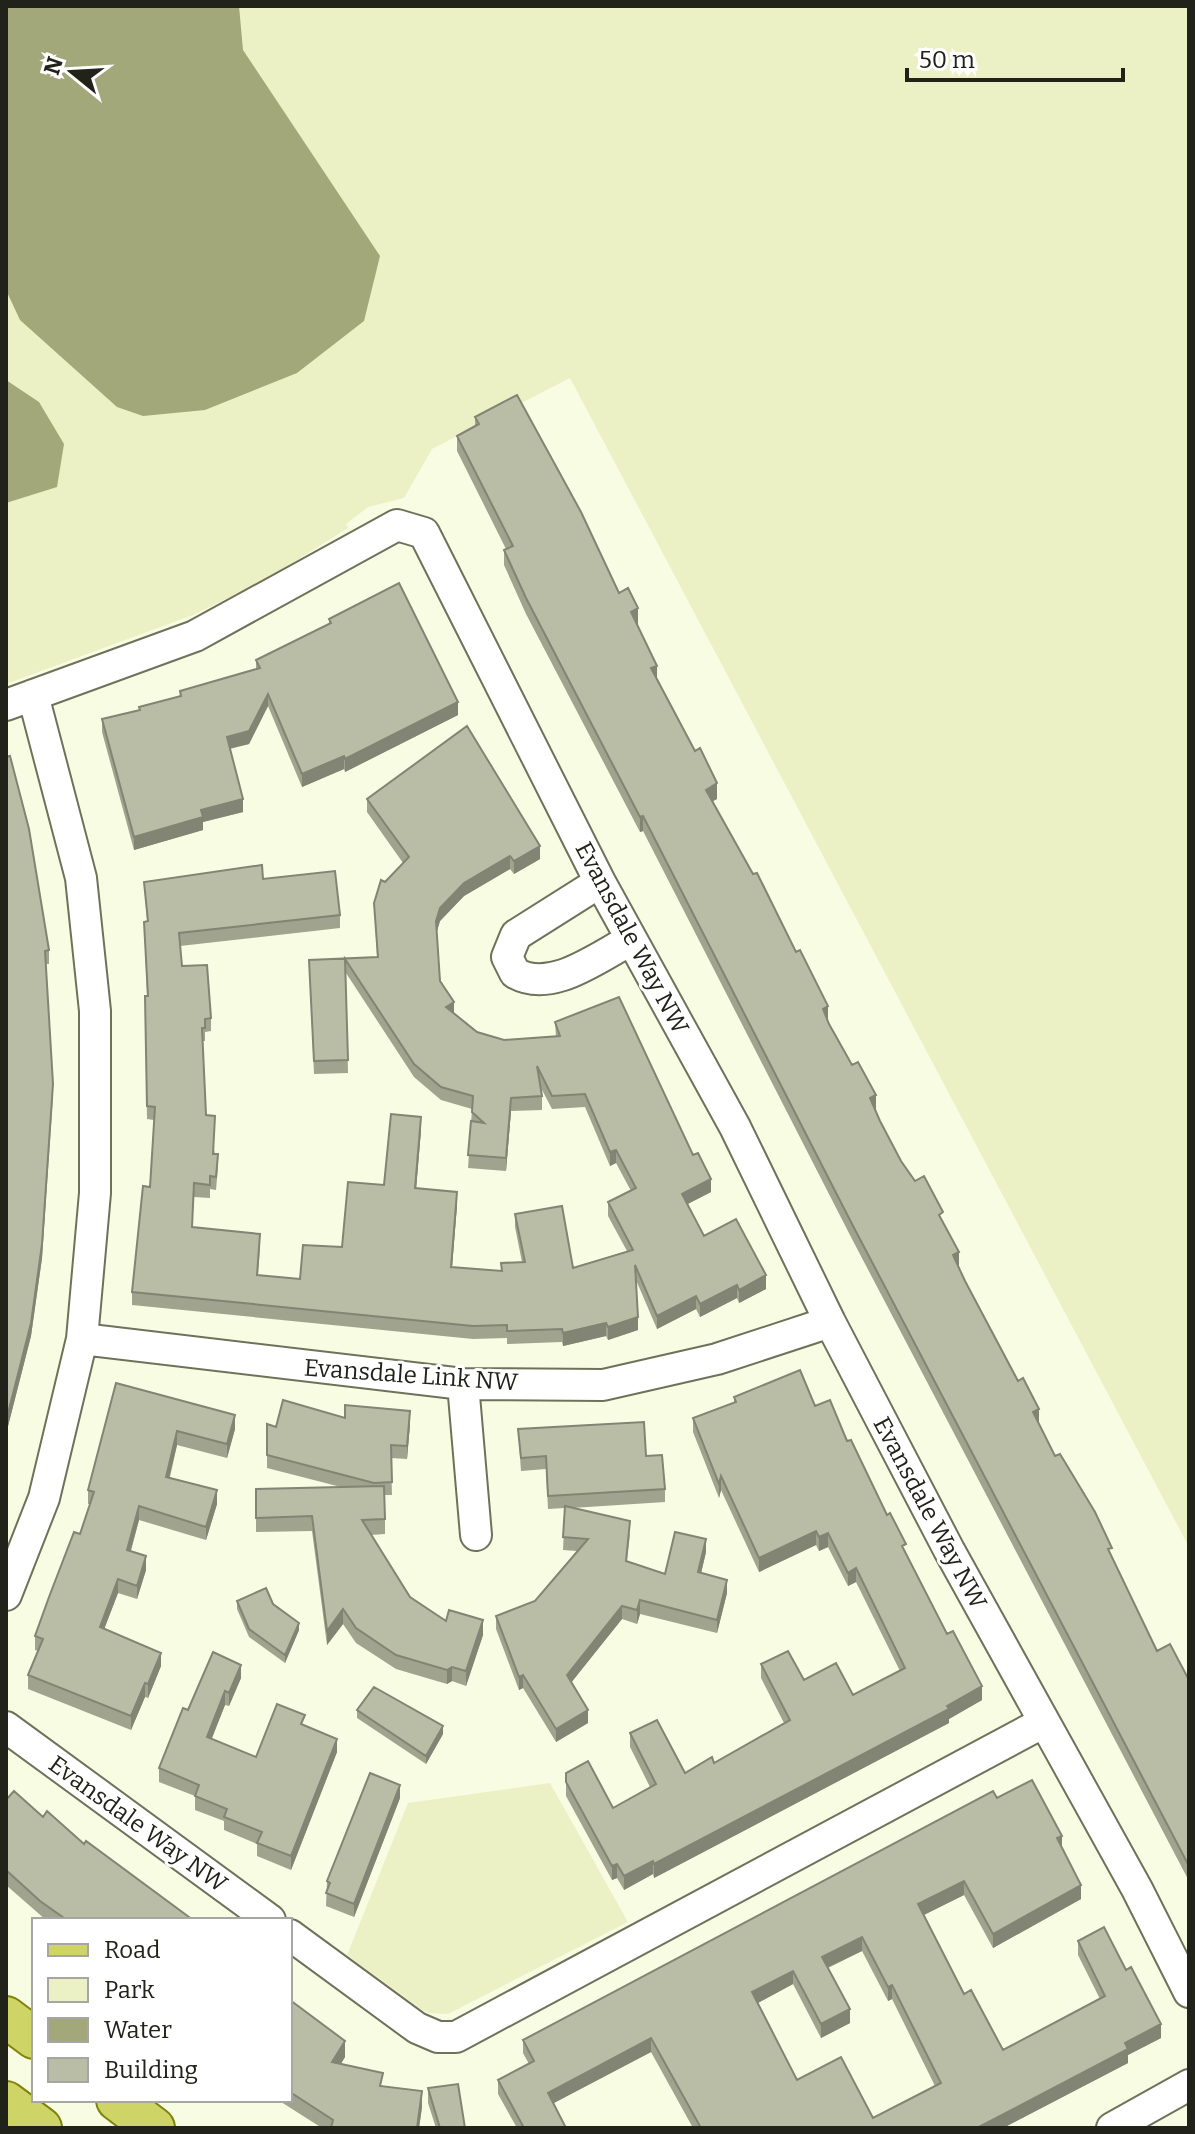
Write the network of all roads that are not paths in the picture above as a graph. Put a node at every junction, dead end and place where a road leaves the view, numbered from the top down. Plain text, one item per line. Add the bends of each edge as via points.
1 (20, 700) edge
2 (600, 882) junction
3 (631, 940) junction
4 (830, 1322) junction
5 (82, 1339) junction
6 (463, 1384) junction
7 (476, 1535) dead end
8 (6, 1595) edge
9 (1044, 1722) junction
10 (6, 1727) edge
11 (267, 1918) edge
12 (292, 1936) edge
13 (1189, 1992) edge
14 (6, 2017) edge
15 (32, 2036) edge
16 (1189, 2085) edge
17 (6, 2102) edge
18 (120, 2102) edge
19 (41, 2128) edge
20 (154, 2128) edge
21 (1112, 2128) edge

1 - 2 street, Evansdale Way NW via 195,636 397,525 424,533
1 - 5 street, Evansdale Way NW via 74,838 95,1011 95,1193
2 - 3 street, Evansdale Way NW
2 - 3 street via 516,935 507,957 515,973 543,982
3 - 4 street, Evansdale Way NW via 735,1127
4 - 6 street, Evansdale Link NW via 717,1359 603,1385
4 - 9 street, Evansdale Way NW
5 - 6 street, Evansdale Link NW
5 - 8 street, Evansdale Way NW via 44,1498
6 - 7 street
9 - 12 street via 456,2037 438,2037 417,2028
9 - 13 street, Evansdale Way NW
10 - 11 street, Evansdale Way NW
14 - 15 main road
16 - 21 street
17 - 19 main road
18 - 20 main road

